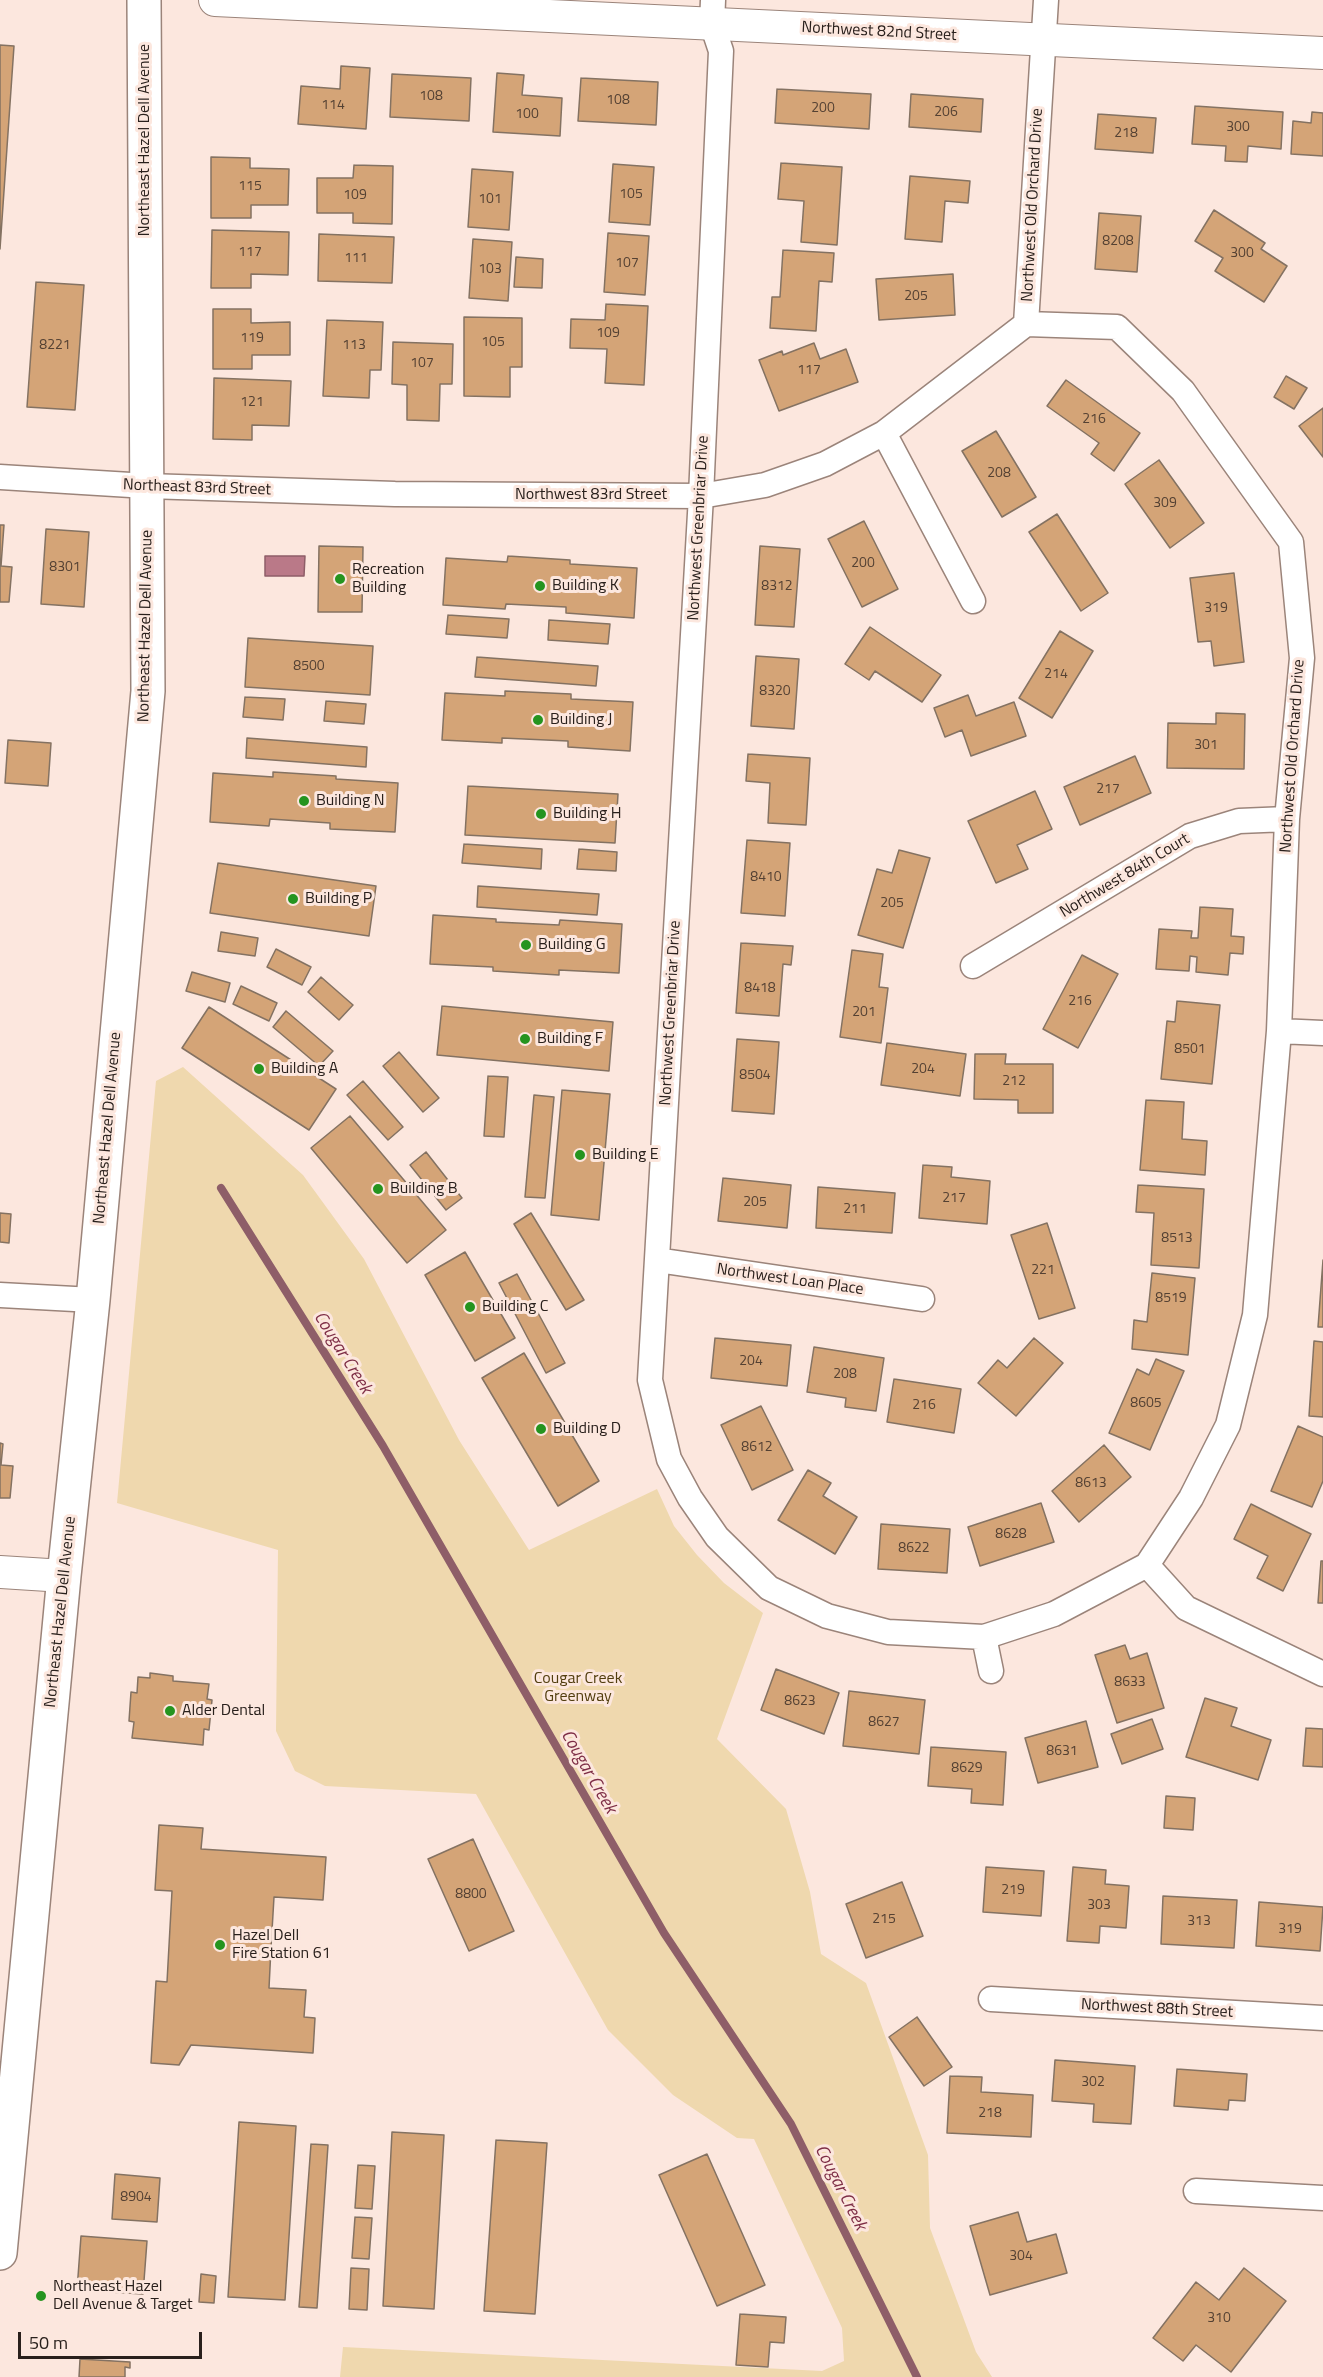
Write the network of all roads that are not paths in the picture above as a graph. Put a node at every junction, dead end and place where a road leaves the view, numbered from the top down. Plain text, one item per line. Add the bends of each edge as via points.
1 (144, 0) edge
2 (215, 0) edge
3 (1046, 0) edge
4 (434, 5) edge
5 (713, 12) edge
6 (1043, 40) junction
7 (1323, 52) edge
8 (1026, 324) junction
9 (884, 433) junction
10 (0, 477) edge
11 (147, 486) junction
12 (395, 495) joint
13 (701, 496) junction
14 (973, 601) dead end
15 (1287, 819) junction
16 (973, 966) dead end
17 (1279, 1030) junction
18 (1323, 1033) edge
19 (657, 1260) junction
20 (0, 1295) edge
21 (922, 1299) dead end
22 (93, 1300) junction
23 (1147, 1565) junction
24 (0, 1572) edge
25 (64, 1576) junction
26 (984, 1637) junction
27 (991, 1671) dead end
28 (1323, 1674) edge
29 (991, 1999) dead end
30 (1323, 2018) edge
31 (1196, 2191) dead end
32 (1323, 2198) edge
33 (0, 2253) edge

1 - 11 main road, Northeast Hazel Dell Avenue
2 - 4 street, Northwest 82nd Street
3 - 6 street, Northwest Old Orchard Drive
4 - 5 street, Northwest 82nd Street
5 - 6 street, Northwest 82nd Street
5 - 13 street, Northwest Greenbriar Drive via 722,51
6 - 7 street, Northwest 82nd Street
6 - 8 street, Northwest Old Orchard Drive
8 - 9 street, Northwest 83rd Street
8 - 15 street, Northwest Old Orchard Drive via 1117,327 1183,391 1291,542 1302,658
9 - 13 street, Northwest 83rd Street via 825,464 765,485
9 - 14 street
10 - 11 street, Northeast 83rd Street
11 - 12 street, Northeast 83rd Street
11 - 22 main road, Northeast Hazel Dell Avenue via 148,691
12 - 13 street, Northwest 83rd Street
13 - 19 street, Northwest Greenbriar Drive
15 - 16 street, Northwest 84th Court via 1239,820 1190,836
15 - 17 street, Northwest Old Orchard Drive
17 - 18 street
17 - 23 street, Northwest Old Orchard Drive via 1250,1337 1228,1425 1191,1498
19 - 21 street, Northwest Loan Place
19 - 26 street, Northwest Greenbriar Drive via 650,1380 669,1459 717,1537 769,1588 826,1616 888,1632
20 - 22 street
22 - 25 main road, Northeast Hazel Dell Avenue
23 - 26 street, Northwest Greenbriar Drive via 1054,1614
23 - 28 street via 1186,1608
24 - 25 street
25 - 33 main road, Northeast Hazel Dell Avenue
26 - 27 street
29 - 30 street, Northwest 88th Street
31 - 32 street

